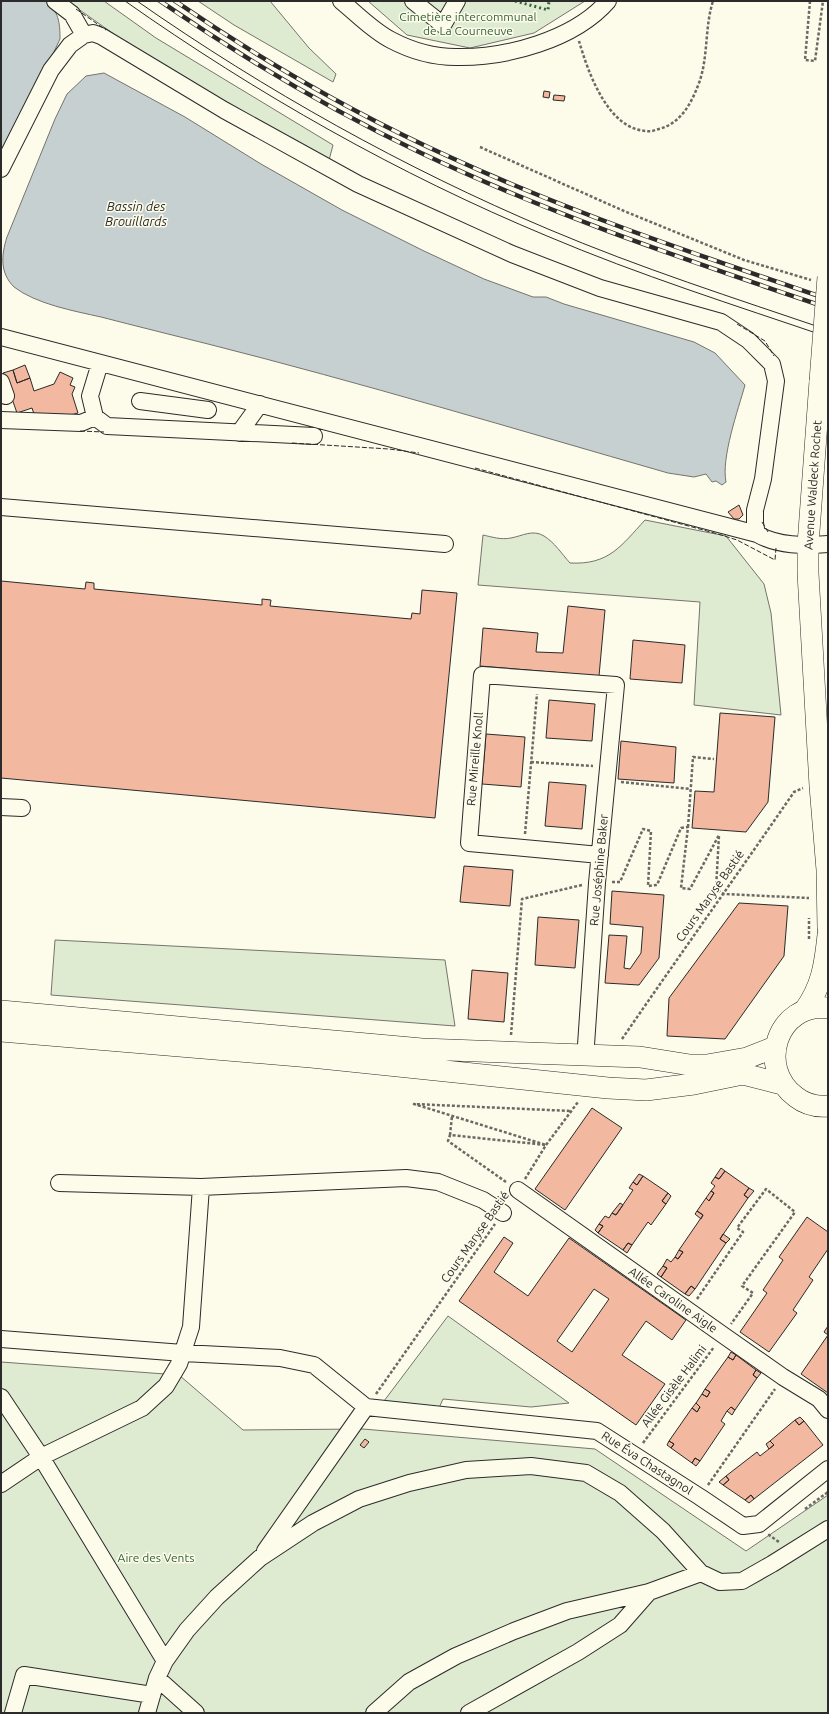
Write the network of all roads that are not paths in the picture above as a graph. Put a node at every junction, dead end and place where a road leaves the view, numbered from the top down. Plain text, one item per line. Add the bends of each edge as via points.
1 (55, 1) edge
2 (341, 1) edge
3 (413, 1) edge
4 (457, 1) edge
5 (608, 1) edge
6 (84, 35) junction
7 (1, 169) edge
8 (821, 279) edge
9 (1, 337) edge
10 (100, 363) junction
11 (214, 392) junction
12 (140, 401) dead end
13 (260, 404) junction
14 (828, 405) edge
15 (208, 410) junction
16 (95, 417) junction
17 (1, 420) edge
18 (214, 432) junction
19 (239, 433) junction
20 (314, 436) dead end
21 (1, 507) edge
22 (757, 534) junction
23 (445, 544) dead end
24 (818, 545) edge
25 (616, 685) joint
26 (828, 693) edge
27 (1, 807) edge
28 (22, 808) dead end
29 (600, 855) junction
30 (828, 928) edge
31 (828, 935) edge
32 (828, 1008) edge
33 (1, 1011) edge
34 (804, 1011) junction
35 (1, 1031) edge
36 (775, 1046) junction
37 (584, 1055) junction
38 (782, 1084) junction
39 (828, 1106) edge
40 (59, 1183) dead end
41 (201, 1187) junction
42 (518, 1190) road end
43 (503, 1213) road end
44 (1, 1339) edge
45 (183, 1353) junction
46 (1, 1397) edge
47 (366, 1407) junction
48 (828, 1410) edge
49 (41, 1457) junction
50 (828, 1469) edge
51 (1, 1484) edge
52 (828, 1529) edge
53 (260, 1558) junction
54 (701, 1573) junction
55 (649, 1592) junction
56 (165, 1661) junction
57 (157, 1678) junction
58 (152, 1694) junction
59 (13, 1713) edge
60 (147, 1713) edge
61 (196, 1713) edge
62 (374, 1713) edge
63 (469, 1713) edge

1 - 6 street via 72,14
2 - 5 street via 390,40 432,54 454,57 504,53 531,46 586,22
3 - 4 street via 442,25
6 - 7 street via 70,45 51,70
6 - 22 street via 101,36 224,110 358,184 512,254 600,288 721,322 748,340 772,364 776,381 763,479 755,510 754,523
8 - 24 main road, Avenue Waldeck Rochet, bridge
9 - 10 street
10 - 11 street
10 - 16 street via 90,396
11 - 13 street
11 - 15 street
12 - 15 street
13 - 19 street
13 - 22 street
14 - 24 main road, Avenue Waldeck Rochet
15 - 18 street
16 - 17 street via 81,423
16 - 18 street via 112,427
18 - 19 street
19 - 20 street
21 - 23 street
22 - 24 street via 776,543
24 - 26 main road via 817,566
24 - 30 main road, Avenue Waldeck Rochet via 808,573 827,870
25 - 29 street, Rue Joséphine Baker
25 - 29 street, Rue Mireille Knoll via 482,675 468,843
27 - 28 street
29 - 37 street, Rue Joséphine Baker
31 - 34 main road via 818,990
32 - 34 main road
33 - 37 main road via 422,1049
34 - 36 main road via 783,1029
35 - 38 main road via 311,1057 608,1088 646,1090 743,1074
36 - 37 main road via 747,1058 707,1065 690,1065 640,1056
36 - 38 main road via 774,1059
38 - 39 main road via 800,1100 811,1105
40 - 41 street
41 - 43 street via 406,1178 438,1182 483,1200
41 - 45 street via 191,1328
42 - 48 street, Allée Caroline Aigle via 783,1377 819,1399
44 - 45 street
45 - 47 street via 280,1358 314,1365
45 - 49 street via 180,1364 166,1386 142,1408
46 - 49 street
47 - 50 street, Rue Éva Chastagnol via 597,1431 743,1526 759,1524
47 - 53 street
49 - 51 street
49 - 56 street
52 - 54 street via 742,1581 720,1582
53 - 54 street via 313,1523 359,1499 409,1483 466,1470 531,1466 586,1473 620,1493 663,1531
53 - 56 street via 217,1597 187,1630
54 - 55 street
55 - 62 street via 567,1611 470,1650 410,1682
55 - 63 street via 620,1625 578,1652
56 - 57 street
57 - 58 street
57 - 61 street
58 - 59 street via 24,1675
58 - 60 street

